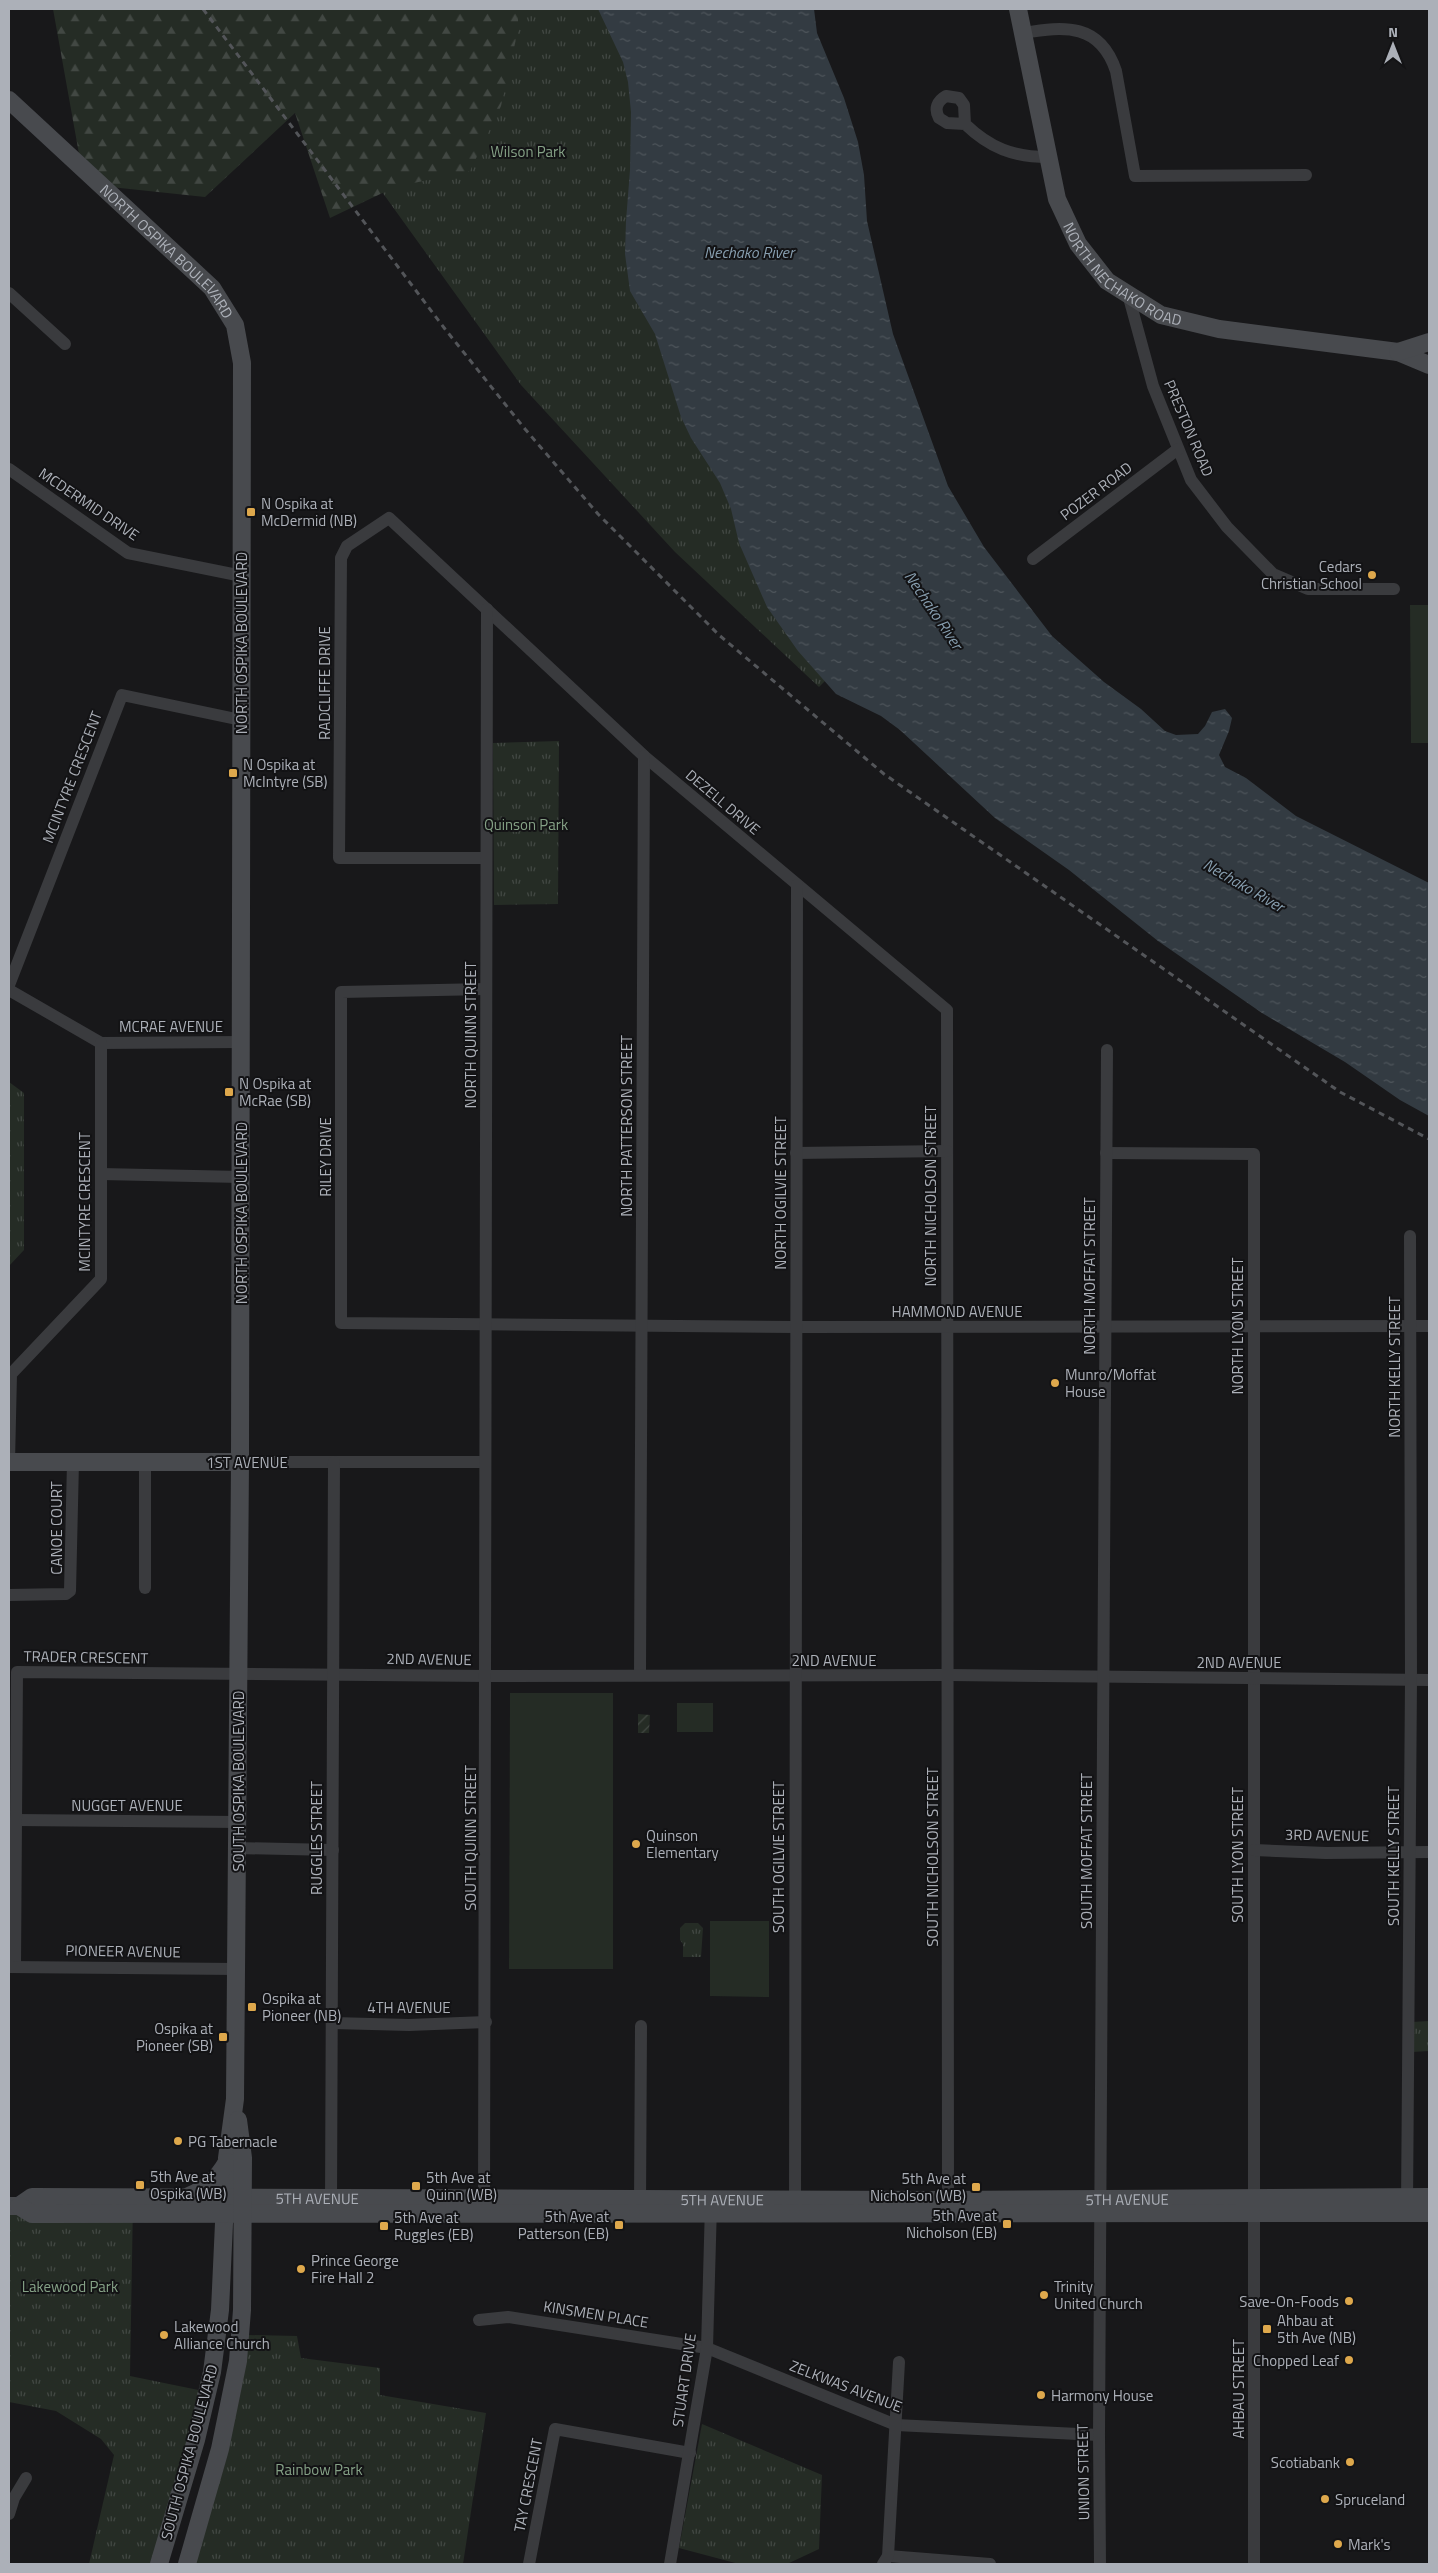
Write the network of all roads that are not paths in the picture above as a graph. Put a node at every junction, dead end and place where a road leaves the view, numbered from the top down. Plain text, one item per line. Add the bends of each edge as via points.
1 (1018, 9) edge
2 (1023, 33) junction
3 (9, 100) edge
4 (965, 124) dead end
5 (1048, 157) junction
6 (1306, 175) dead end
7 (9, 293) edge
8 (1128, 294) junction
9 (1429, 342) edge
10 (65, 344) dead end
11 (1398, 352) junction
12 (1429, 365) edge
13 (1178, 449) junction
14 (9, 469) edge
15 (1032, 559) dead end
16 (242, 576) junction
17 (1394, 590) dead end
18 (487, 609) junction
19 (241, 720) junction
20 (644, 756) junction
21 (486, 858) junction
22 (797, 885) junction
23 (9, 984) edge
24 (486, 989) junction
25 (9, 990) edge
26 (947, 1010) joint
27 (241, 1042) junction
28 (101, 1043) junction
29 (1107, 1050) dead end
30 (947, 1151) junction
31 (796, 1153) junction
32 (1106, 1153) junction
33 (101, 1174) junction
34 (241, 1177) junction
35 (1410, 1236) dead end
36 (486, 1326) junction
37 (1429, 1326) edge
38 (642, 1327) junction
39 (946, 1327) junction
40 (1410, 1327) junction
41 (796, 1328) junction
42 (1105, 1328) junction
43 (1254, 1328) junction
44 (9, 1462) edge
45 (73, 1462) junction
46 (145, 1462) junction
47 (240, 1462) junction
48 (334, 1462) junction
49 (485, 1462) junction
50 (1254, 1498) joint
51 (1410, 1499) joint
52 (795, 1501) joint
53 (948, 1502) joint
54 (1104, 1502) joint
55 (145, 1588) dead end
56 (9, 1595) edge
57 (238, 1675) junction
58 (332, 1675) junction
59 (640, 1675) junction
60 (949, 1675) junction
61 (486, 1676) junction
62 (794, 1676) junction
63 (1103, 1677) junction
64 (1254, 1678) junction
65 (1411, 1680) junction
66 (1429, 1680) edge
67 (16, 1820) junction
68 (238, 1822) junction
69 (237, 1848) junction
70 (332, 1850) junction
71 (1254, 1850) junction
72 (1409, 1852) junction
73 (1429, 1852) edge
74 (12, 1966) edge
75 (236, 1969) junction
76 (486, 2022) junction
77 (333, 2023) junction
78 (641, 2026) dead end
79 (235, 2162) junction
80 (1429, 2197) edge
81 (186, 2198) junction
82 (640, 2205) junction
83 (1407, 2205) junction
84 (14, 2206) edge
85 (234, 2206) junction
86 (288, 2206) junction
87 (331, 2206) junction
88 (484, 2206) junction
89 (711, 2206) junction
90 (795, 2206) junction
91 (948, 2206) junction
92 (1100, 2206) junction
93 (1254, 2206) junction
94 (1429, 2213) edge
95 (178, 2214) junction
96 (243, 2250) junction
97 (224, 2251) junction
98 (479, 2320) dead end
99 (707, 2348) junction
100 (900, 2362) dead end
101 (896, 2425) junction
102 (1099, 2435) junction
103 (690, 2453) junction
104 (26, 2478) dead end
105 (9, 2514) edge
106 (885, 2560) edge
107 (159, 2564) edge
108 (187, 2564) edge
109 (529, 2564) edge
110 (670, 2564) edge
111 (990, 2564) edge
112 (1100, 2564) edge
113 (1254, 2564) edge

1 - 2 main road, NORTH NECHAKO ROAD
2 - 5 main road, NORTH NECHAKO ROAD
2 - 6 street via 1062,28 1079,30 1103,46 1116,71 1135,176
3 - 16 main road, NORTH OSPIKA BOULEVARD via 212,288 235,325 242,363
4 - 5 street via 996,147 1023,157
5 - 8 main road, NORTH NECHAKO ROAD via 1057,199 1078,244 1107,281
7 - 10 street
8 - 11 main road, NORTH NECHAKO ROAD via 1161,315 1219,329
8 - 13 street, PRESTON ROAD via 1153,386
9 - 11 main road, NORTH NECHAKO ROAD
11 - 12 main road, NORTH NECHAKO ROAD
13 - 15 street, POZER ROAD
13 - 17 street, PRESTON ROAD via 1191,480 1227,527 1273,574 1308,589
14 - 16 street, MCDERMID DRIVE via 128,553
16 - 19 main road, NORTH OSPIKA BOULEVARD
18 - 20 street, DEZELL DRIVE
18 - 21 street, NORTH QUINN STREET
18 - 21 street, RADCLIFFE DRIVE via 389,518 343,551 339,858
19 - 23 street, MCINTYRE CRESCENT via 122,696
19 - 27 main road, NORTH OSPIKA BOULEVARD
20 - 22 street, DEZELL DRIVE
20 - 38 street, NORTH PATTERSON STREET
21 - 24 street, NORTH QUINN STREET
22 - 26 street, DEZELL DRIVE
22 - 31 street, NORTH OGILVIE STREET
24 - 36 street, NORTH QUINN STREET
24 - 36 street, RILEY DRIVE via 341,992 341,1324
25 - 28 street
26 - 30 street, NORTH NICHOLSON STREET
27 - 28 street, MCRAE AVENUE
27 - 34 main road, NORTH OSPIKA BOULEVARD
28 - 33 street, MCINTYRE CRESCENT
29 - 32 street, NORTH MOFFAT STREET
30 - 31 street
30 - 39 street, NORTH NICHOLSON STREET
31 - 41 street, NORTH OGILVIE STREET
32 - 42 street, NORTH MOFFAT STREET
32 - 43 street, NORTH LYON STREET via 1254,1154
33 - 34 street
33 - 44 street, MCINTYRE CRESCENT via 101,1279 10,1374
34 - 47 main road, NORTH OSPIKA BOULEVARD
35 - 40 street, NORTH KELLY STREET
36 - 38 street, HAMMOND AVENUE
36 - 49 street, NORTH QUINN STREET
37 - 40 street, HAMMOND AVENUE
38 - 41 street, HAMMOND AVENUE
38 - 59 street, NORTH PATTERSON STREET
39 - 41 street, HAMMOND AVENUE
39 - 42 street, HAMMOND AVENUE
39 - 53 street, NORTH NICHOLSON STREET
40 - 43 street, HAMMOND AVENUE
40 - 51 street, NORTH KELLY STREET
41 - 52 street, NORTH OGILVIE STREET
42 - 43 street, HAMMOND AVENUE
42 - 54 street, NORTH MOFFAT STREET
43 - 50 street, NORTH LYON STREET
44 - 45 main road, 1ST AVENUE
45 - 46 main road, 1ST AVENUE
45 - 56 street, CANOE COURT via 70,1591 66,1594
46 - 47 main road, 1ST AVENUE
46 - 55 street
47 - 48 street, 1ST AVENUE
47 - 57 main road, SOUTH OSPIKA BOULEVARD
48 - 49 street, 1ST AVENUE
48 - 58 street, RUGGLES STREET
49 - 61 street, SOUTH QUINN STREET
50 - 64 street, SOUTH LYON STREET
51 - 65 street, SOUTH KELLY STREET
52 - 62 street, SOUTH OGILVIE STREET
53 - 60 street, SOUTH NICHOLSON STREET
54 - 63 street, SOUTH MOFFAT STREET
57 - 58 street, 2ND AVENUE
57 - 67 street, TRADER CRESCENT via 17,1672
57 - 68 main road, SOUTH OSPIKA BOULEVARD
58 - 61 street, 2ND AVENUE
58 - 70 street, RUGGLES STREET
59 - 61 street, 2ND AVENUE
59 - 62 street, 2ND AVENUE
60 - 62 street, 2ND AVENUE
60 - 63 street, 2ND AVENUE
60 - 91 street, SOUTH NICHOLSON STREET
61 - 76 street, SOUTH QUINN STREET
62 - 90 street, SOUTH OGILVIE STREET
63 - 64 street, 2ND AVENUE
63 - 92 street, SOUTH MOFFAT STREET
64 - 65 street, 2ND AVENUE
64 - 71 street, SOUTH LYON STREET
65 - 66 street, 2ND AVENUE
65 - 72 street, SOUTH KELLY STREET
67 - 68 street, NUGGET AVENUE
67 - 74 street, TRADER CRESCENT
68 - 69 main road, SOUTH OSPIKA BOULEVARD
69 - 70 street
69 - 75 main road, SOUTH OSPIKA BOULEVARD
70 - 77 street, RUGGLES STREET
71 - 72 street, 3RD AVENUE
71 - 93 street, SOUTH LYON STREET
72 - 73 street, 3RD AVENUE
72 - 83 street, SOUTH KELLY STREET
74 - 75 street, PIONEER AVENUE
75 - 79 main road, SOUTH OSPIKA BOULEVARD
76 - 77 street, 4TH AVENUE
76 - 88 street, SOUTH QUINN STREET
77 - 87 street, RUGGLES STREET
78 - 82 street
79 - 81 main road via 205,2189
79 - 85 main road, SOUTH OSPIKA BOULEVARD
79 - 86 main road via 256,2184
80 - 83 main road, 5TH AVENUE
81 - 84 main road, 5TH AVENUE via 32,2197
81 - 85 main road, 5TH AVENUE
82 - 88 main road, 5TH AVENUE
82 - 89 main road, 5TH AVENUE
83 - 93 main road, 5TH AVENUE
83 - 94 main road, 5TH AVENUE
84 - 95 main road, 5TH AVENUE via 32,2214
85 - 86 main road, 5TH AVENUE
85 - 95 main road, 5TH AVENUE
85 - 96 main road, SOUTH OSPIKA BOULEVARD
85 - 97 main road, SOUTH OSPIKA BOULEVARD
86 - 87 main road, 5TH AVENUE
86 - 96 main road via 258,2226
87 - 88 main road, 5TH AVENUE
89 - 90 main road, 5TH AVENUE
89 - 99 street, STUART DRIVE
90 - 91 main road, 5TH AVENUE
91 - 92 main road, 5TH AVENUE
92 - 93 main road, 5TH AVENUE
92 - 102 street, UNION STREET
93 - 113 street, AHBAU STREET
95 - 97 main road via 206,2224 218,2236
96 - 108 main road, SOUTH OSPIKA BOULEVARD via 241,2336 233,2389 220,2449
97 - 107 main road, SOUTH OSPIKA BOULEVARD via 212,2372 196,2440
98 - 99 street, KINSMEN PLACE via 508,2317
99 - 101 street, ZELKWAS AVENUE
99 - 103 street, STUART DRIVE
100 - 101 street
101 - 102 street, ZELKWAS AVENUE
101 - 106 street
102 - 112 street, UNION STREET
103 - 109 street, TAY CRESCENT via 555,2429
103 - 110 street, STUART DRIVE
104 - 105 street
106 - 111 street

